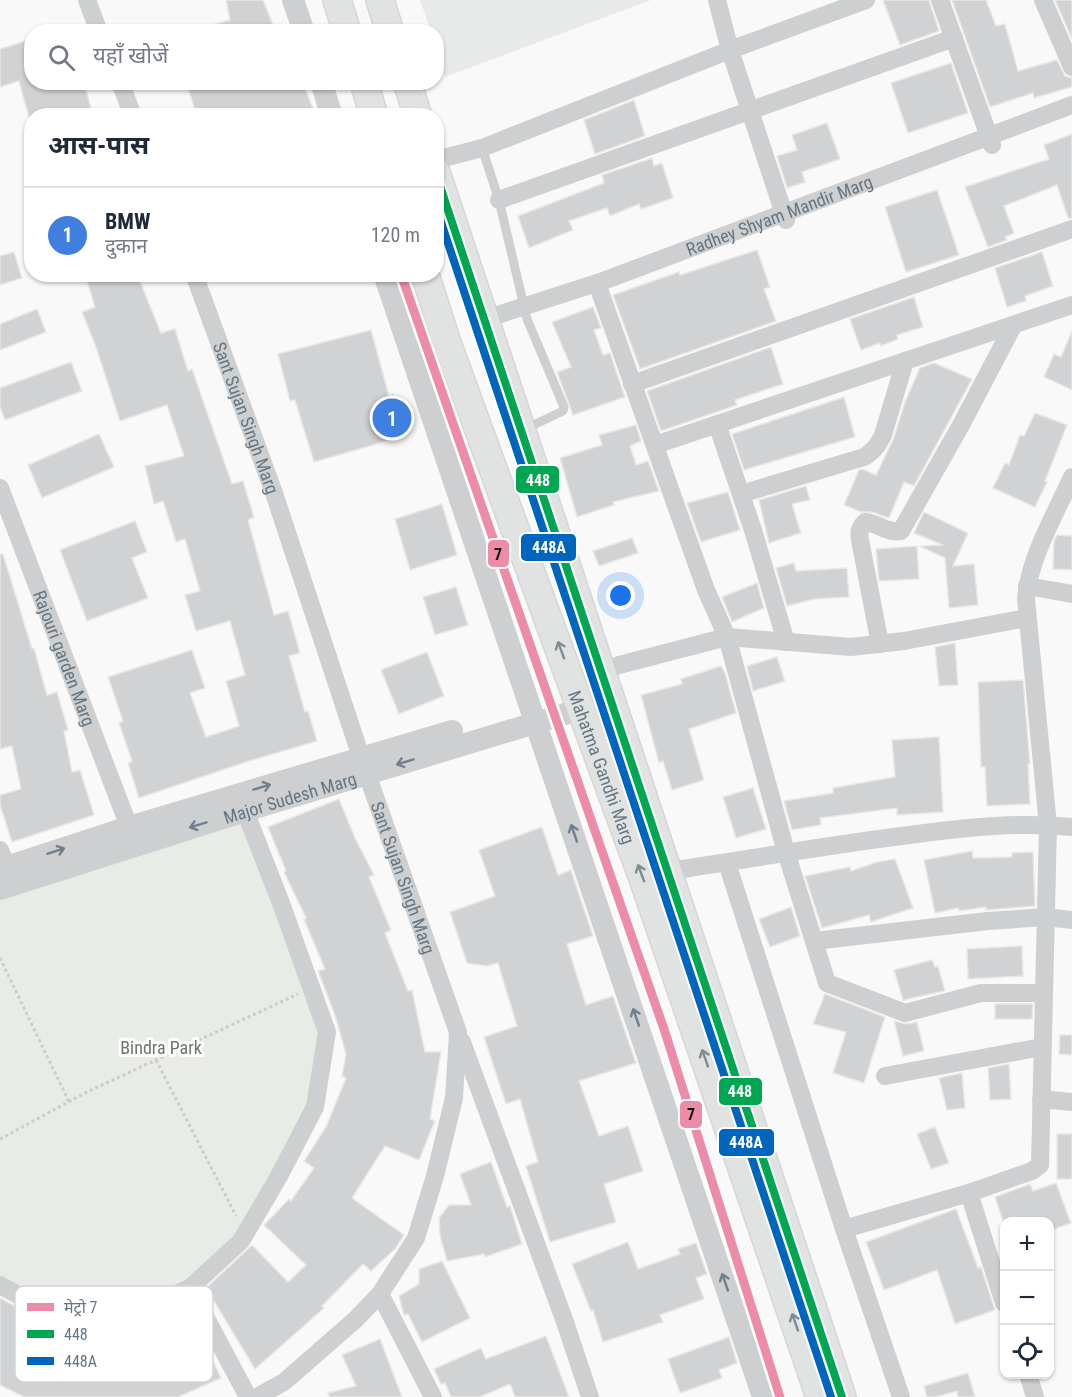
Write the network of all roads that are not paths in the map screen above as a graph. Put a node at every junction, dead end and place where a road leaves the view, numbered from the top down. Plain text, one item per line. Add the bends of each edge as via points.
1 (87, 0) edge
2 (293, 0) edge
3 (337, 0) edge
4 (380, 0) edge
5 (717, 0) edge
6 (866, 0) edge
7 (940, 0) edge
8 (1043, 0) edge
9 (96, 24) edge
10 (301, 24) edge
11 (344, 24) edge
12 (388, 24) edge
13 (954, 38) junction
14 (730, 50) junction
15 (1072, 68) edge
16 (123, 90) edge
17 (324, 90) edge
18 (366, 90) edge
19 (410, 90) edge
20 (1072, 105) edge
21 (130, 108) edge
22 (329, 108) edge
23 (372, 108) edge
24 (415, 108) edge
25 (751, 111) junction
26 (1072, 116) edge
27 (990, 140) junction
28 (482, 148) junction
29 (444, 158) edge
30 (444, 196) edge
31 (499, 201) junction
32 (785, 217) junction
33 (1072, 229) edge
34 (197, 282) edge
35 (387, 282) edge
36 (428, 282) edge
37 (600, 289) junction
38 (1072, 305) edge
39 (525, 313) junction
40 (487, 324) junction
41 (1013, 326) junction
42 (905, 362) junction
43 (632, 384) junction
44 (717, 424) junction
45 (522, 431) junction
46 (655, 445) junction
47 (1072, 477) edge
48 (0, 488) edge
49 (741, 494) junction
50 (1027, 586) junction
51 (1072, 594) edge
52 (1028, 618) junction
53 (728, 638) junction
54 (786, 642) junction
55 (880, 644) junction
56 (602, 672) junction
57 (579, 702) junction
58 (534, 715) junction
59 (365, 765) junction
60 (245, 811) junction
61 (1048, 825) junction
62 (129, 827) junction
63 (1072, 827) edge
64 (786, 852) junction
65 (2, 862) edge
66 (728, 863) junction
67 (668, 871) junction
68 (0, 889) edge
69 (1046, 917) junction
70 (1072, 920) edge
71 (814, 941) junction
72 (1044, 993) junction
73 (458, 1032) junction
74 (1042, 1047) junction
75 (885, 1076) dead end
76 (1041, 1099) junction
77 (1072, 1102) edge
78 (969, 1193) junction
79 (844, 1229) junction
80 (0, 1286) edge
81 (192, 1286) edge
82 (1000, 1288) edge
83 (15, 1294) edge
84 (380, 1294) junction
85 (213, 1331) edge
86 (1030, 1379) edge
87 (248, 1397) edge
88 (257, 1397) edge
89 (433, 1397) edge
90 (590, 1397) edge
91 (763, 1397) edge
92 (820, 1397) edge
93 (842, 1397) edge
94 (902, 1397) edge
95 (1035, 1397) edge

1 - 9 street
2 - 10 street
3 - 11 main road
4 - 12 main road
5 - 14 street
6 - 14 street
7 - 13 street
8 - 15 street
13 - 25 street
13 - 27 street
14 - 25 street
14 - 28 street
16 - 21 street
17 - 22 street
18 - 23 main road
19 - 24 main road
20 - 27 street, Radhey Shyam Mandir Marg
25 - 31 street
25 - 32 street
26 - 27 street, Radhey Shyam Mandir Marg
27 - 32 street, Radhey Shyam Mandir Marg
28 - 29 street
28 - 31 lane
30 - 40 main road, Mahatma Gandhi Marg
31 - 39 lane
32 - 37 street, Radhey Shyam Mandir Marg
32 - 39 street, Radhey Shyam Mandir Marg via 603,281
33 - 43 street
34 - 59 street, Sant Sujan Singh Marg via 274,494
35 - 58 street
57 -> 36 main road, Mahatma Gandhi Marg
37 - 39 street, Radhey Shyam Mandir Marg
37 - 43 street
38 - 41 street
39 - 40 street, Radhey Shyam Mandir Marg
39 - 45 lane via 564,408
40 - 45 main road, Mahatma Gandhi Marg
41 - 42 street
41 - 55 street via 904,528 896,533 873,523 861,526 860,540
42 - 44 street
42 - 49 street via 883,435 872,452
43 - 46 street
44 - 46 street
44 - 49 street
45 - 56 main road, Mahatma Gandhi Marg
46 - 53 street via 706,590
47 - 50 street
48 - 62 street, Rajouri garden Marg
49 - 54 street
50 - 51 street
50 - 52 street
52 - 55 street
52 - 61 street
53 - 54 street
53 - 56 street
53 - 64 street
54 - 55 street
56 - 67 main road, Mahatma Gandhi Marg
57 - 58 street, Major Sudesh Marg
92 -> 57 main road, Mahatma Gandhi Marg
58 - 59 street, Major Sudesh Marg
91 -> 58 street
59 - 60 street, Major Sudesh Marg
62 -> 59 street, Major Sudesh Marg
59 - 73 street, Sant Sujan Singh Marg
60 -> 68 street, Major Sudesh Marg
60 - 81 street via 327,1032 315,1107 278,1178 241,1241
61 - 63 street
61 - 64 street via 952,829
61 - 69 street
65 -> 62 street, Major Sudesh Marg
64 - 66 street
64 - 71 street
66 - 67 street
66 - 79 street
67 - 93 main road, Mahatma Gandhi Marg
69 - 70 street
69 - 71 street
69 - 72 street
71 - 72 street via 826,983 905,1013 981,993
72 - 74 street
73 - 84 street, Sant Sujan Singh Marg via 454,1098 435,1176 416,1238
73 - 90 street
74 - 75 street
74 - 76 street
76 - 77 street
76 - 78 street via 1040,1166
78 - 79 street
78 - 82 street
79 - 94 street
80 - 83 street
84 - 88 street, Sant Sujan Singh Marg via 313,1358 284,1382
84 - 89 street
85 - 87 street
86 - 95 street

